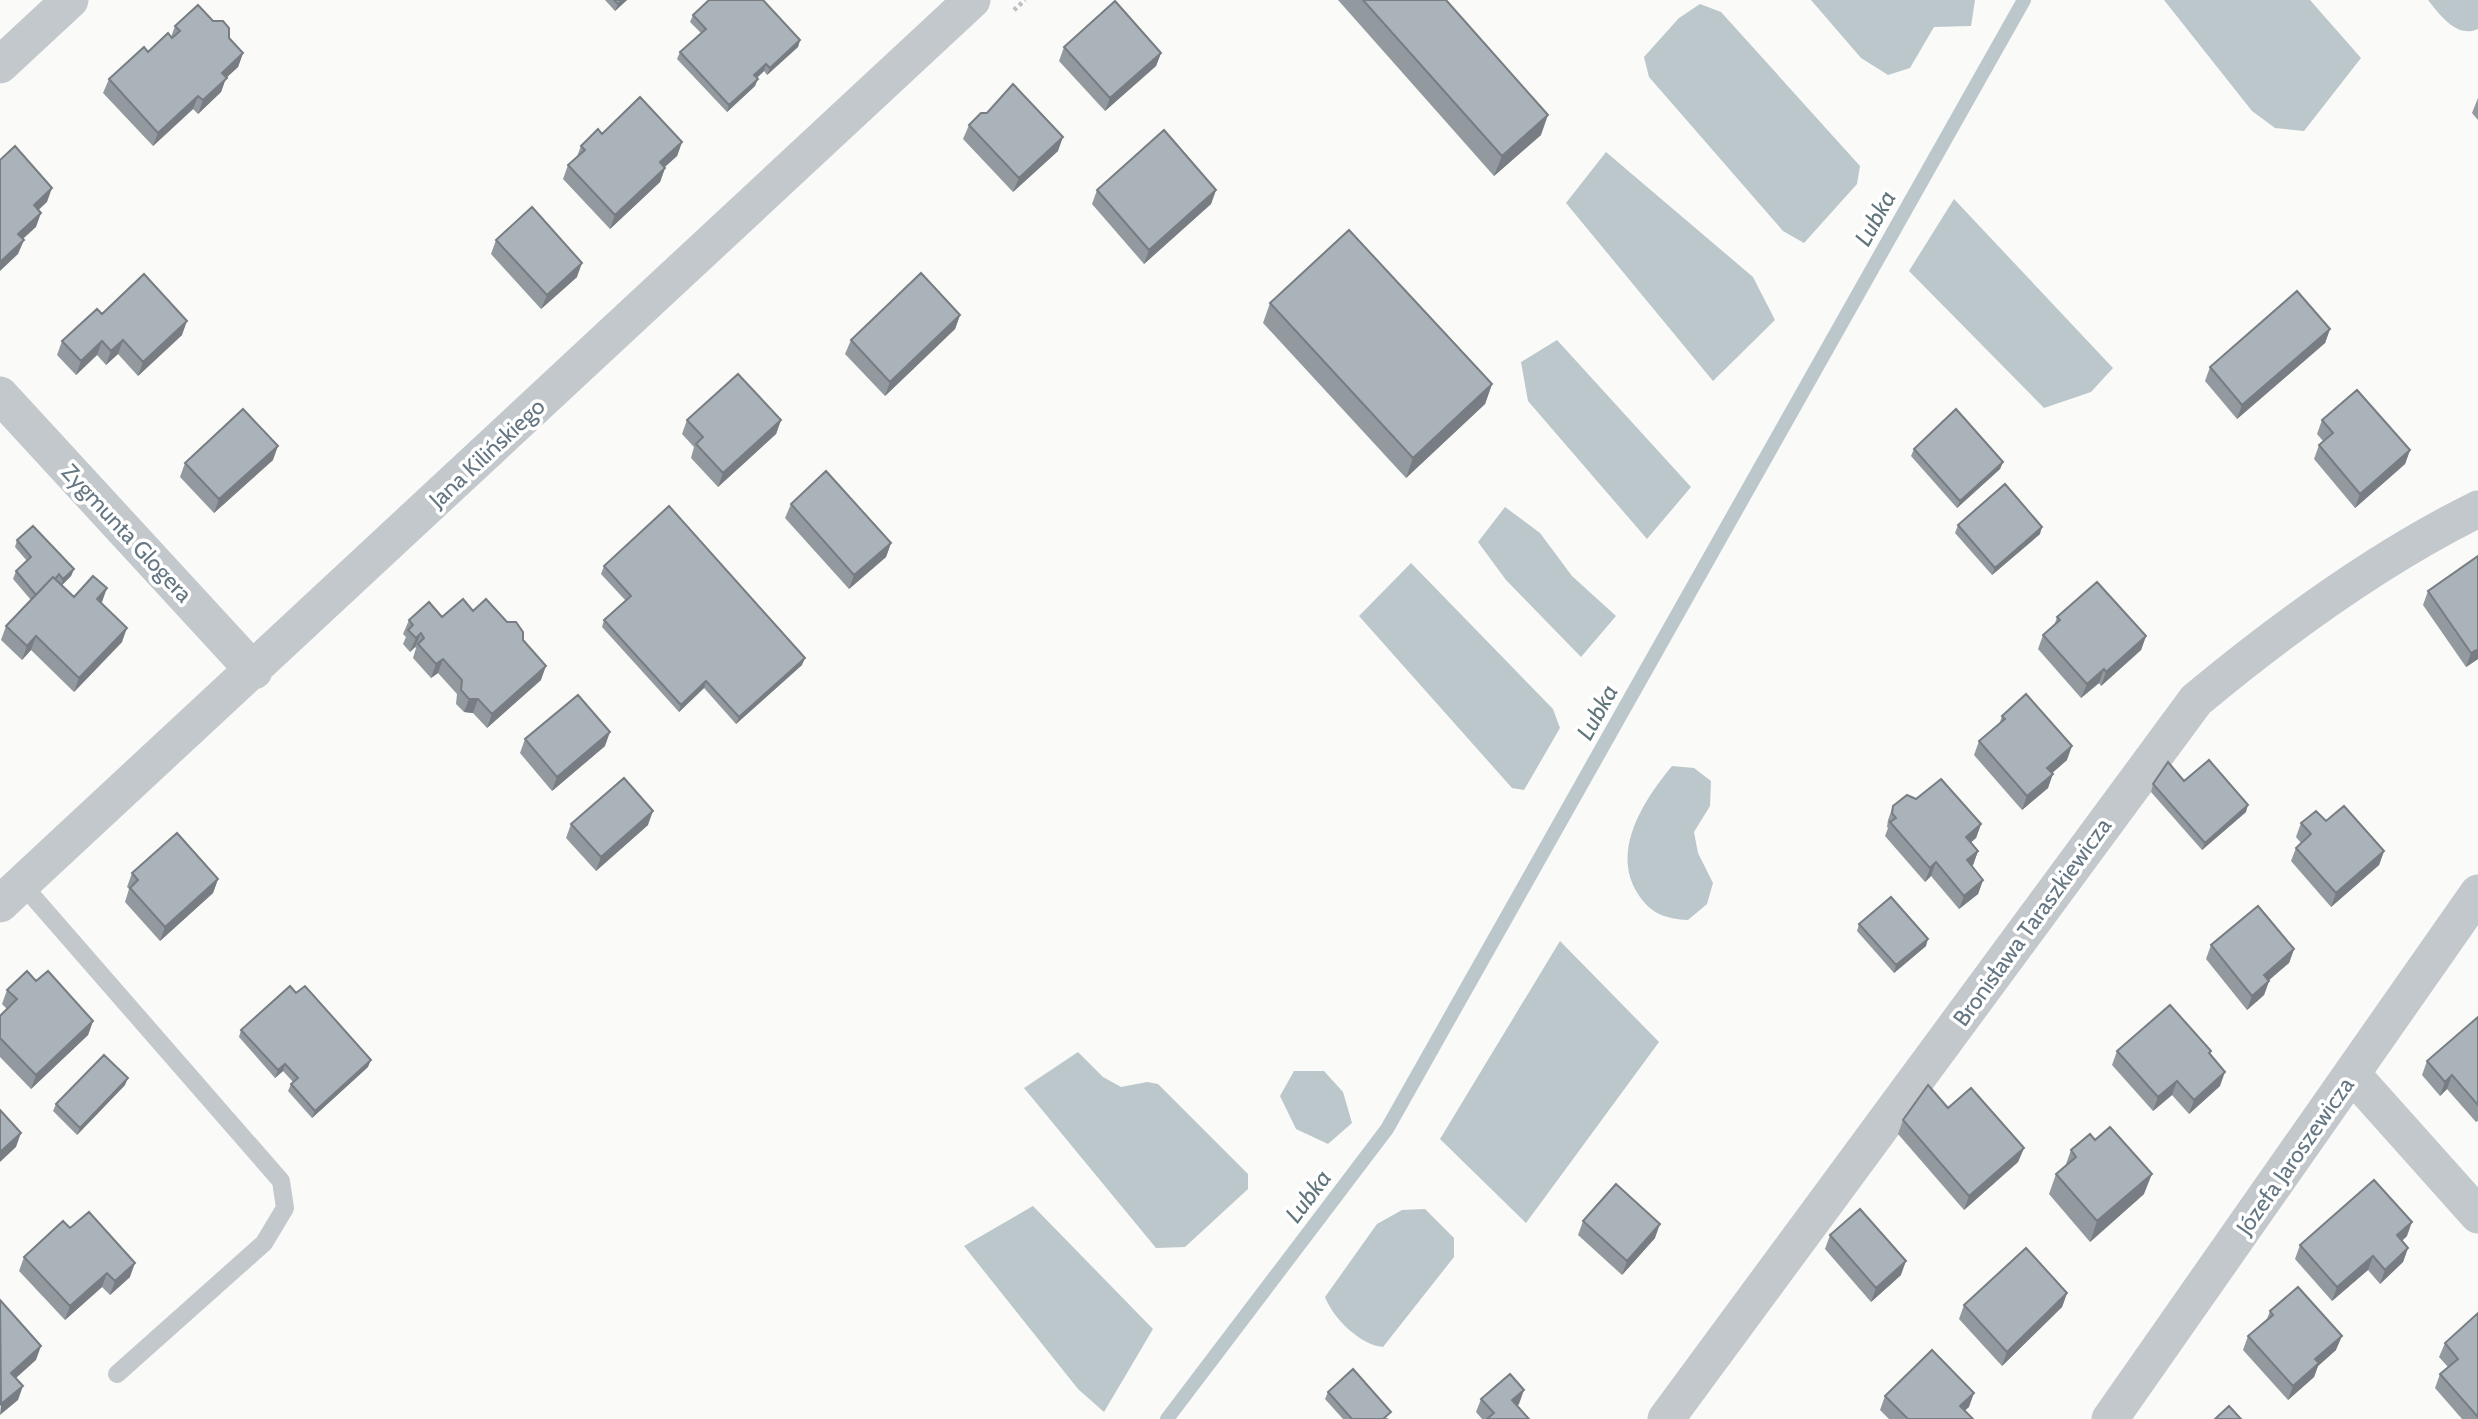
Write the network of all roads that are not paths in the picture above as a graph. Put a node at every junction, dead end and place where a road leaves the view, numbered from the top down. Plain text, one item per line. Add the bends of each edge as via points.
1 (70, 0) edge
2 (972, 0) edge
3 (0, 65) edge
4 (0, 395) edge
5 (2478, 509) edge
6 (254, 671) junction
7 (2478, 893) edge
8 (11, 894) edge
9 (2352, 1074) junction
10 (2478, 1215) edge
11 (117, 1374) dead end
12 (1667, 1419) edge
13 (2110, 1419) edge

1 - 3 street
2 - 6 street, Jana Kilińskiego
4 - 6 street, Zygmunta Glogera
5 - 12 street, Bronisława Taraszkiewicza via 2395,556 2249,655 2196,700
6 - 8 street, Jana Kilińskiego
7 - 9 street, Józefa Jaroszewicza
8 - 11 lane via 281,1181 285,1208 264,1243
9 - 10 street
9 - 13 street, Józefa Jaroszewicza

